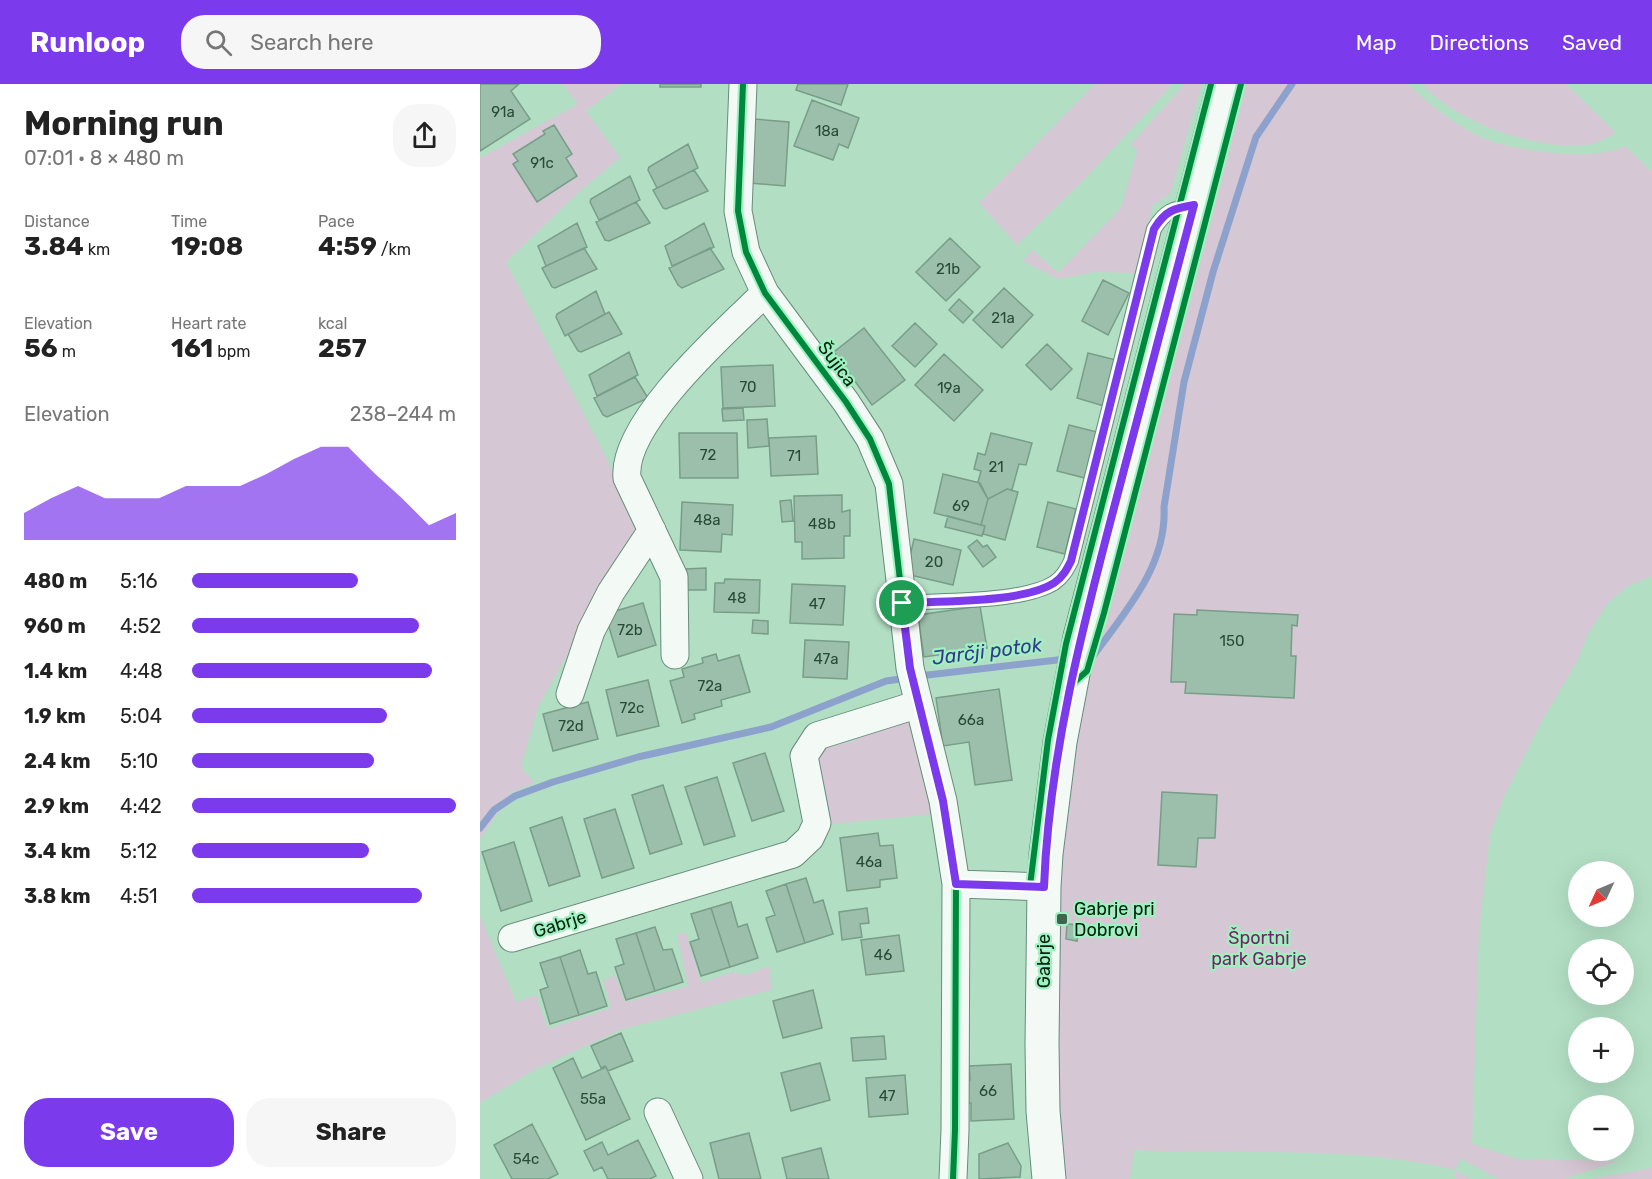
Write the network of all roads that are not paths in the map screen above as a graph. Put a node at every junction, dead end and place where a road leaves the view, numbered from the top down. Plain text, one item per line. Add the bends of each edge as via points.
1 (743, 84) edge
2 (1224, 84) edge
3 (1194, 205) junction
4 (765, 293) junction
5 (652, 530) junction
6 (902, 603) junction
7 (675, 655) dead end
8 (914, 685) junction
9 (570, 694) dead end
10 (956, 884) junction
11 (1044, 887) junction
12 (512, 939) dead end
13 (657, 1112) dead end
14 (688, 1179) edge
15 (953, 1179) edge
16 (1049, 1179) edge

1 - 4 street, Šujica via 738,211 746,252
2 - 3 street
3 - 6 lane via 1171,209 1154,229 1065,573 1056,582 1032,592
3 - 11 street, Gabrje via 1080,637 1071,678
4 - 5 street via 691,365 640,430 626,465 627,478
4 - 6 street, Šujica via 870,439 889,484
5 - 7 street via 674,577
5 - 9 street via 591,631
6 - 8 street, Šujica
8 - 10 street, Šujica via 943,801
8 - 12 street, Gabrje via 817,736 804,756 817,823 810,838 793,854
10 - 11 street
10 - 15 street, Šujica
11 - 16 street, Gabrje via 1042,1088
13 - 14 street

